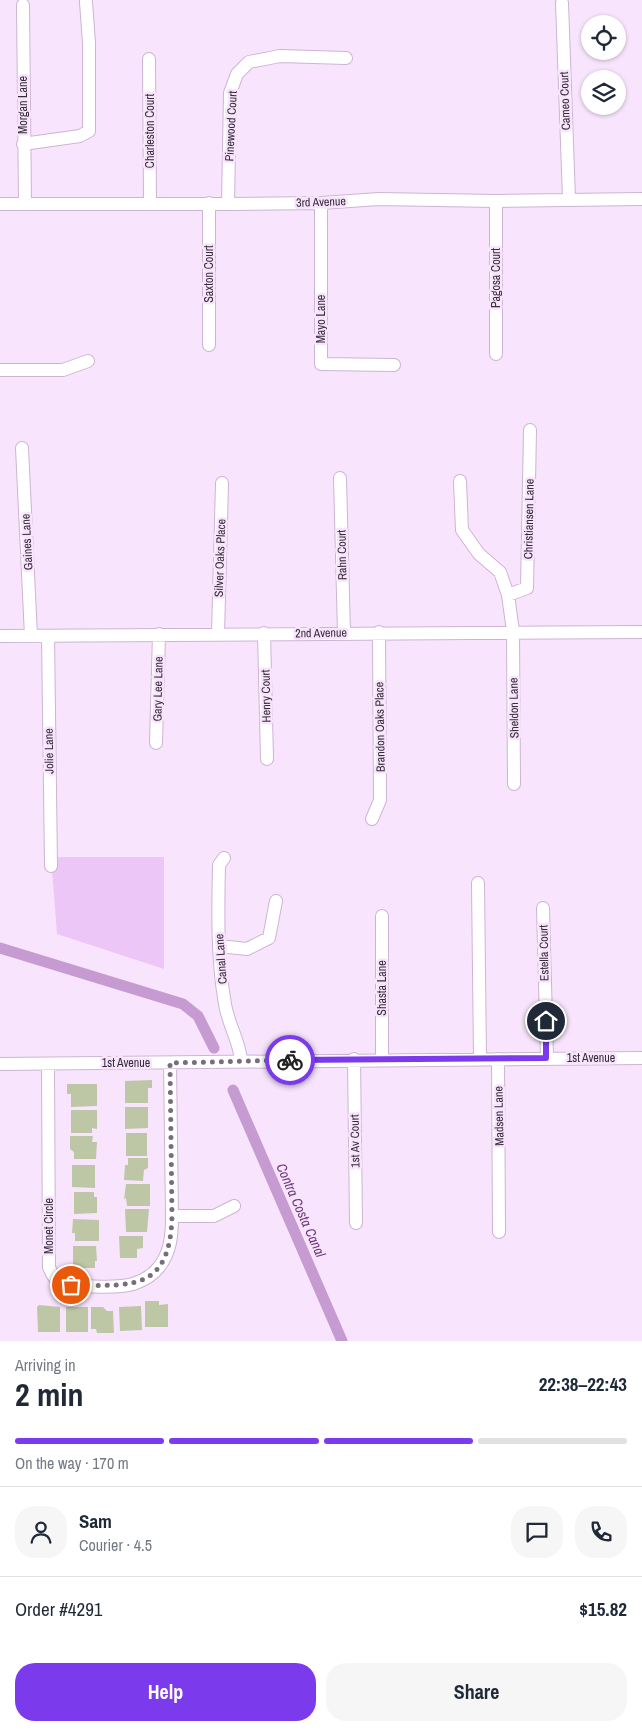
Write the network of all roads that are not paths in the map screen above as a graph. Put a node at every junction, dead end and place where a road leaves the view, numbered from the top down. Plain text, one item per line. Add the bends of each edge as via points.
1 (86, 2) dead end
2 (562, 3) dead end
3 (23, 5) dead end
4 (346, 58) dead end
5 (149, 59) dead end
6 (23, 144) junction
7 (569, 199) junction
8 (642, 199) edge
9 (496, 202) junction
10 (150, 203) junction
11 (209, 203) junction
12 (321, 203) junction
13 (0, 204) edge
14 (25, 204) junction
15 (228, 204) junction
16 (209, 345) dead end
17 (496, 354) dead end
18 (88, 361) dead end
19 (394, 365) dead end
20 (0, 370) edge
21 (530, 430) dead end
22 (22, 448) dead end
23 (340, 478) dead end
24 (460, 481) dead end
25 (222, 483) dead end
26 (508, 595) junction
27 (513, 631) junction
28 (379, 632) junction
29 (642, 632) edge
30 (264, 633) junction
31 (344, 633) junction
32 (159, 634) junction
33 (218, 634) junction
34 (0, 636) edge
35 (31, 636) junction
36 (48, 636) junction
37 (156, 743) dead end
38 (267, 759) dead end
39 (514, 784) dead end
40 (372, 819) dead end
41 (224, 858) dead end
42 (51, 866) dead end
43 (478, 883) dead end
44 (276, 901) dead end
45 (543, 908) dead end
46 (382, 916) dead end
47 (219, 946) junction
48 (546, 1058) junction
49 (642, 1058) edge
50 (354, 1059) junction
51 (382, 1059) junction
52 (480, 1059) junction
53 (498, 1059) junction
54 (241, 1060) junction
55 (170, 1063) junction
56 (0, 1064) edge
57 (48, 1064) junction
58 (234, 1206) dead end
59 (172, 1216) junction
60 (356, 1223) dead end
61 (499, 1232) dead end

1 - 6 street via 88,131 80,136
2 - 7 street, Cameo Court
3 - 6 street, Morgan Lane
4 - 15 street, Pinewood Court via 280,56 249,62 237,74 230,93
5 - 10 street, Charleston Court
6 - 14 street, Morgan Lane
7 - 8 street, 3rd Avenue
7 - 9 street, 3rd Avenue
9 - 12 street, 3rd Avenue via 379,199
9 - 17 street, Pagosa Court
10 - 11 street, 3rd Avenue
10 - 14 street, 3rd Avenue
11 - 15 street, 3rd Avenue
11 - 16 street, Saxton Court
12 - 15 street, 3rd Avenue
12 - 19 street, Mayo Lane via 322,364
13 - 14 street, 3rd Avenue
18 - 20 street via 63,370
21 - 26 street, Christiansen Lane via 527,588
22 - 35 street, Gaines Lane
23 - 31 street, Rahn Court
24 - 26 street, Sheldon Lane via 462,530 479,554 500,572
25 - 33 street, Silver Oaks Place
26 - 27 street, Sheldon Lane
27 - 28 street, 2nd Avenue
27 - 29 street, 2nd Avenue
27 - 39 street, Sheldon Lane
28 - 31 street, 2nd Avenue
28 - 40 street, Brandon Oaks Place via 380,800
30 - 31 street, 2nd Avenue
30 - 33 street, 2nd Avenue
30 - 38 street, Henry Court
32 - 33 street, 2nd Avenue
32 - 36 street, 2nd Avenue
32 - 37 street, Gary Lee Lane
34 - 35 street, 2nd Avenue
35 - 36 street, 2nd Avenue
36 - 42 street, Jolie Lane
41 - 47 street, Canal Lane via 219,865
43 - 52 street
44 - 47 street via 269,938 248,949
45 - 48 street, Estella Court
46 - 51 street, Shasta Lane
47 - 54 street, Canal Lane via 225,1006
48 - 49 street, 1st Avenue
48 - 53 street, 1st Avenue
50 - 51 street, 1st Avenue
50 - 54 street, 1st Avenue
50 - 60 street, 1st Av Court
51 - 52 street, 1st Avenue
52 - 53 street, 1st Avenue
53 - 61 street, Madsen Lane
54 - 55 street, 1st Avenue
55 - 57 street, 1st Avenue
55 - 59 street, Monet Circle
56 - 57 street, 1st Avenue
57 - 59 street, Monet Circle via 51,1274 71,1285 131,1284 145,1279 158,1269 167,1254
58 - 59 street via 214,1216

